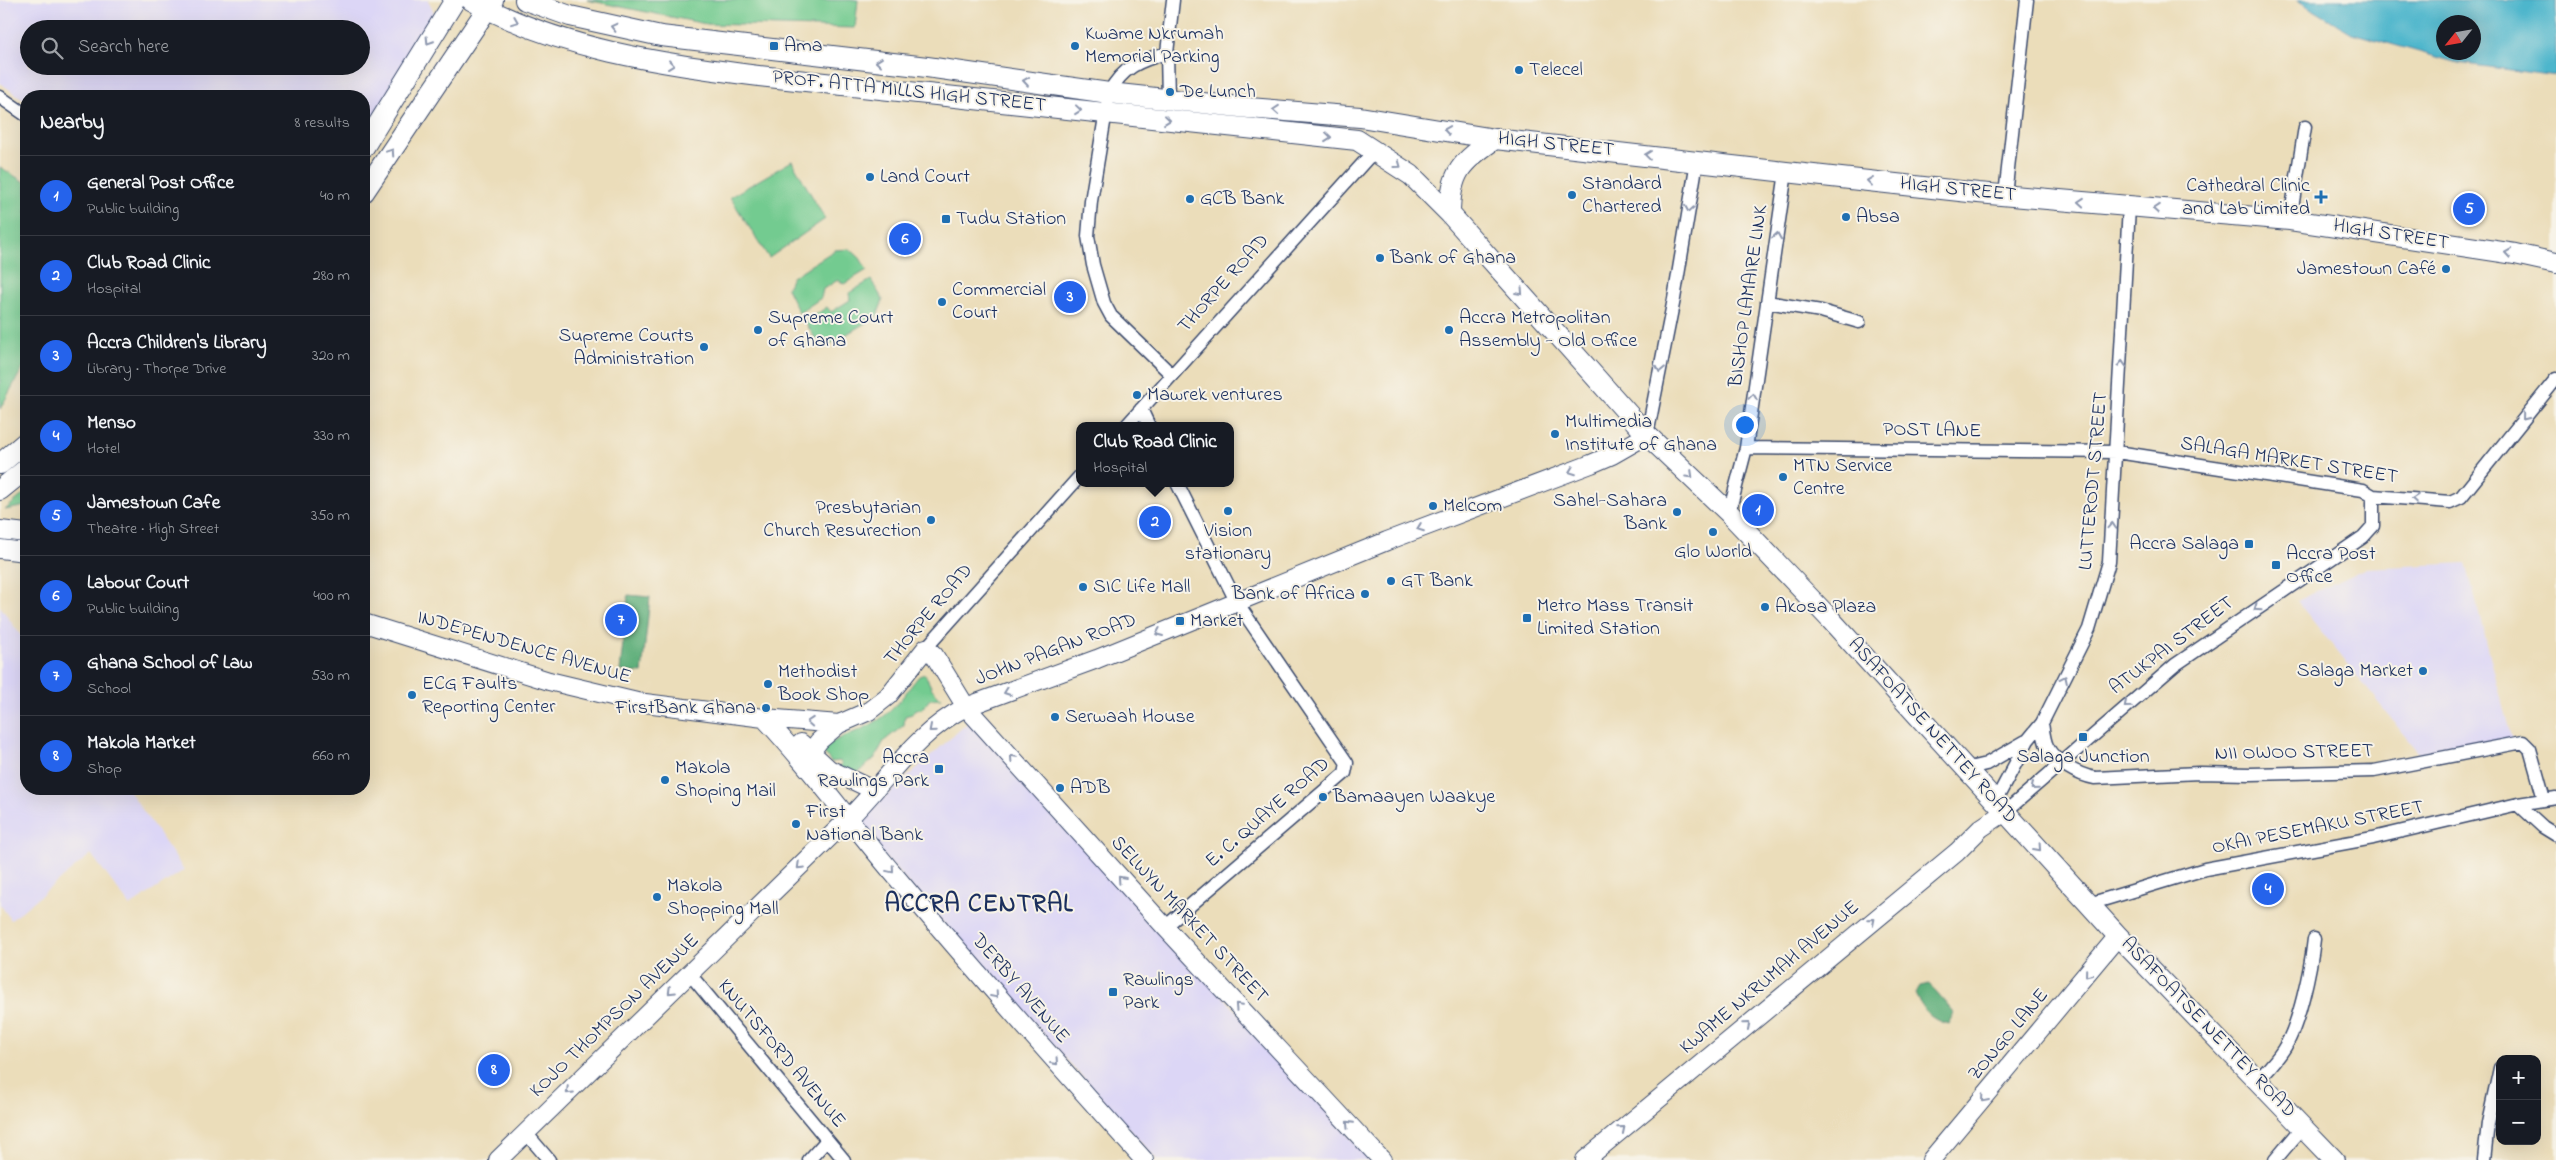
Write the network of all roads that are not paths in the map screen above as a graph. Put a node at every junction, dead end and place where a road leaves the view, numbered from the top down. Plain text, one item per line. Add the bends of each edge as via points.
1 (455, 0) edge
2 (525, 0) edge
3 (1173, 0) edge
4 (2026, 0) edge
5 (484, 3) edge
6 (1167, 53) junction
7 (1109, 93) junction
8 (0, 97) edge
9 (1168, 98) junction
10 (20, 111) edge
11 (1106, 114) junction
12 (1360, 117) junction
13 (2305, 128) dead end
14 (370, 137) edge
15 (1495, 138) junction
16 (1356, 140) junction
17 (1375, 150) junction
18 (1697, 161) junction
19 (1786, 172) junction
20 (370, 183) edge
21 (2005, 196) junction
22 (2129, 207) junction
23 (1450, 214) junction
24 (2290, 220) junction
25 (2556, 263) edge
26 (1767, 302) junction
27 (1859, 322) dead end
28 (1171, 374) junction
29 (2556, 379) edge
30 (1141, 409) junction
31 (1130, 422) edge
32 (1147, 422) edge
33 (1647, 435) junction
34 (20, 447) edge
35 (1746, 448) junction
36 (2117, 452) junction
37 (0, 464) edge
38 (20, 474) edge
39 (1076, 480) edge
40 (1179, 487) edge
41 (0, 490) edge
42 (2373, 496) junction
43 (1729, 513) junction
44 (0, 530) edge
45 (20, 532) edge
46 (0, 550) edge
47 (20, 552) edge
48 (1236, 601) junction
49 (370, 625) edge
50 (926, 648) junction
51 (966, 707) junction
52 (773, 719) junction
53 (2042, 723) junction
54 (839, 724) junction
55 (2028, 740) junction
56 (810, 753) junction
57 (2062, 763) junction
58 (1965, 769) junction
59 (873, 790) junction
60 (2550, 798) edge
61 (2518, 804) junction
62 (2000, 807) junction
63 (848, 820) junction
64 (2556, 836) edge
65 (2089, 904) junction
66 (1165, 927) junction
67 (2118, 936) junction
68 (2314, 939) dead end
69 (689, 973) junction
70 (2258, 1080) junction
71 (2496, 1086) edge
72 (2303, 1127) junction
73 (526, 1133) junction
74 (827, 1140) junction
75 (498, 1160) edge
76 (549, 1160) edge
77 (809, 1160) edge
78 (844, 1160) edge
79 (1144, 1160) edge
80 (1382, 1160) edge
81 (1585, 1160) edge
82 (1931, 1160) edge
83 (2275, 1160) edge
84 (2334, 1160) edge
85 (2484, 1160) edge

1 -> 14 main road
7 -> 2 main road, PROF. ATTA MILLS HIGH STREET via 927,67 661,36 570,16
3 - 6 street
4 - 21 street
5 -> 11 main road, PROF. ATTA MILLS HIGH STREET via 589,48 661,64
20 -> 5 main road
6 - 7 street via 1140,60 1116,79
6 - 9 street
7 - 9 main road, PROF. ATTA MILLS HIGH STREET
7 - 11 street
8 - 10 street
12 -> 9 main road, PROF. ATTA MILLS HIGH STREET
11 -> 16 main road, PROF. ATTA MILLS HIGH STREET
11 - 28 street via 1091,201 1088,236 1093,265 1111,316
15 -> 12 main road, HIGH STREET
12 - 16 main road
13 - 24 street
18 -> 15 main road, HIGH STREET
15 - 23 main road via 1462,164 1454,178
16 - 17 main road, ASAFOATSE NETTEY ROAD
17 -> 23 main road, ASAFOATSE NETTEY ROAD via 1410,175
17 - 28 street, THORPE ROAD
18 - 19 main road, HIGH STREET
18 -> 33 street
21 -> 19 main road, HIGH STREET
26 -> 19 street, BISHOP LAMAIRE LINK
22 -> 21 main road, HIGH STREET
24 -> 22 main road, HIGH STREET
36 -> 22 street, LUTTERODT STREET
23 -> 33 main road, ASAFOATSE NETTEY ROAD
25 -> 24 main road, HIGH STREET
26 - 27 street via 1821,311
35 -> 26 street, BISHOP LAMAIRE LINK
28 - 30 street, THORPE ROAD
29 -> 42 street, SALAGA MARKET STREET via 2456,500
30 - 31 street, THORPE ROAD
30 - 32 street
33 -> 43 main road, ASAFOATSE NETTEY ROAD
33 -> 48 main road, JOHN PAGAN ROAD via 1591,464
34 - 37 main road
35 - 36 street, POST LANE
35 - 43 street, BISHOP LAMAIRE LINK
36 - 42 street, SALAGA MARKET STREET via 2363,490
53 -> 36 street, LUTTERODT STREET via 2089,629 2110,562
38 - 41 main road
39 - 50 street, THORPE ROAD
40 - 48 street, E. C. QUAYE ROAD
42 -> 57 street, ATUKPAI STREET via 2373,526 2364,537 2174,665
43 - 58 main road, ASAFOATSE NETTEY ROAD
44 - 45 main road
46 - 47 main road
48 -> 51 main road, JOHN PAGAN ROAD via 1098,659
48 - 66 street, E. C. QUAYE ROAD via 1347,763 1347,768
49 - 52 main road, INDEPENDENCE AVENUE via 549,681 614,697
50 - 51 main road, SELWYN MARKET STREET via 934,655
50 - 54 main road, THORPE ROAD via 896,688 876,707
51 -> 59 main road, JOHN PAGAN ROAD via 947,716 930,730
66 -> 51 main road, SELWYN MARKET STREET
54 -> 52 main road, THORPE ROAD
52 - 56 main road
52 - 63 main road
53 - 55 street, LUTTERODT STREET
53 - 57 street via 2046,746
54 - 56 main road
55 - 58 street via 1986,764
55 - 62 street
56 - 59 main road via 836,774
57 - 60 street, NII OWOO STREET via 2095,778 2374,771 2523,742
57 -> 62 street, ATUKPAI STREET
58 - 62 main road, ASAFOATSE NETTEY ROAD
59 - 63 main road, JOHN PAGAN ROAD
60 - 61 street, OKAI PESEMAKU STREET
61 - 64 street
61 - 65 street, OKAI PESEMAKU STREET via 2373,838 2205,869
62 -> 65 main road, ASAFOATSE NETTEY ROAD
81 -> 62 main road, KWAME NKRUMAH AVENUE via 1957,852
63 -> 69 main road, KOJO THOMPSON AVENUE
63 -> 79 main road, DERBY AVENUE via 997,998
65 - 67 main road, ASAFOATSE NETTEY ROAD
80 -> 66 main road, SELWYN MARKET STREET
67 - 70 main road, ASAFOATSE NETTEY ROAD
67 -> 82 main road, ZONGO LANE
68 - 70 street via 2305,992 2284,1050
69 -> 73 main road, KOJO THOMPSON AVENUE
69 - 74 street, KNUTSFORD AVENUE
70 - 72 main road, ASAFOATSE NETTEY ROAD
71 - 85 street
72 - 83 street
72 - 84 main road, ASAFOATSE NETTEY ROAD
73 - 75 main road, KOJO THOMPSON AVENUE
73 - 76 street
74 - 77 street
74 - 78 street, KNUTSFORD AVENUE

